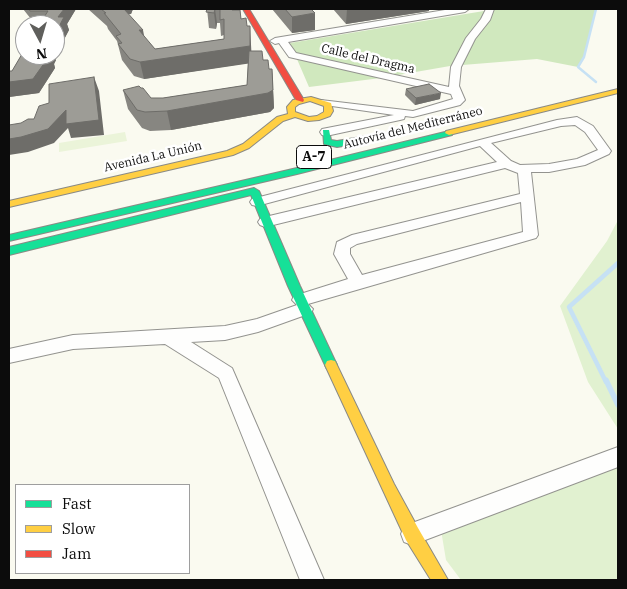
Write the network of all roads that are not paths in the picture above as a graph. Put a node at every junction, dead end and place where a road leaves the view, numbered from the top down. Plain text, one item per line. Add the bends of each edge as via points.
1 (246, 9) edge
2 (255, 9) edge
3 (465, 9) edge
4 (490, 9) edge
5 (278, 40) junction
6 (618, 84) edge
7 (618, 91) edge
8 (456, 92) junction
9 (306, 99) junction
10 (325, 102) junction
11 (414, 114) junction
12 (294, 115) junction
13 (319, 118) junction
14 (326, 132) junction
15 (404, 134) junction
16 (482, 142) junction
17 (318, 144) dead end
18 (301, 157) dead end
19 (285, 164) junction
20 (506, 164) junction
21 (524, 169) junction
22 (297, 171) junction
23 (255, 196) junction
24 (527, 196) junction
25 (9, 204) edge
26 (266, 222) junction
27 (9, 229) edge
28 (9, 238) edge
29 (9, 251) edge
30 (358, 282) junction
31 (302, 305) junction
32 (168, 337) junction
33 (9, 356) edge
34 (618, 457) edge
35 (412, 534) junction
36 (312, 580) edge
37 (440, 580) edge

1 - 9 main road
2 - 5 main road
3 - 5 street
4 - 8 street via 456,67
5 - 8 street, Calle del Dragma via 293,55
5 - 9 main road
6 - 15 main road, Autovía del Mediterráneo / A-7
7 - 22 main road, Autovía del Mediterráneo / A-7
8 - 11 street via 459,100 456,104
9 - 10 main road
9 - 12 main road via 290,107
10 - 11 street
10 - 13 main road via 329,111
11 - 14 street
12 - 13 main road
12 - 25 main road, Avenida La Unión via 280,119 246,146 230,153
13 - 14 main road
14 - 15 main road via 327,142 336,144
14 - 17 main road
15 - 19 main road, Autovía del Mediterráneo / A-7
16 - 20 street
16 - 21 street via 577,121 589,129 605,151 580,162
16 - 23 street
18 - 19 main road
19 - 27 main road, Autovía del Mediterráneo / A-7
20 - 21 street
20 - 26 street
21 - 24 street
22 - 23 main road
22 - 28 main road, Autovía del Mediterráneo / A-7
23 - 26 main road
23 - 29 main road
24 - 30 street via 531,235
24 - 30 street via 352,240 342,246 342,254
26 - 31 main road
30 - 31 street
31 - 32 street via 258,325 224,333
31 - 35 main road
32 - 33 street via 73,342
32 - 36 street via 226,373
34 - 35 street
35 - 37 main road

